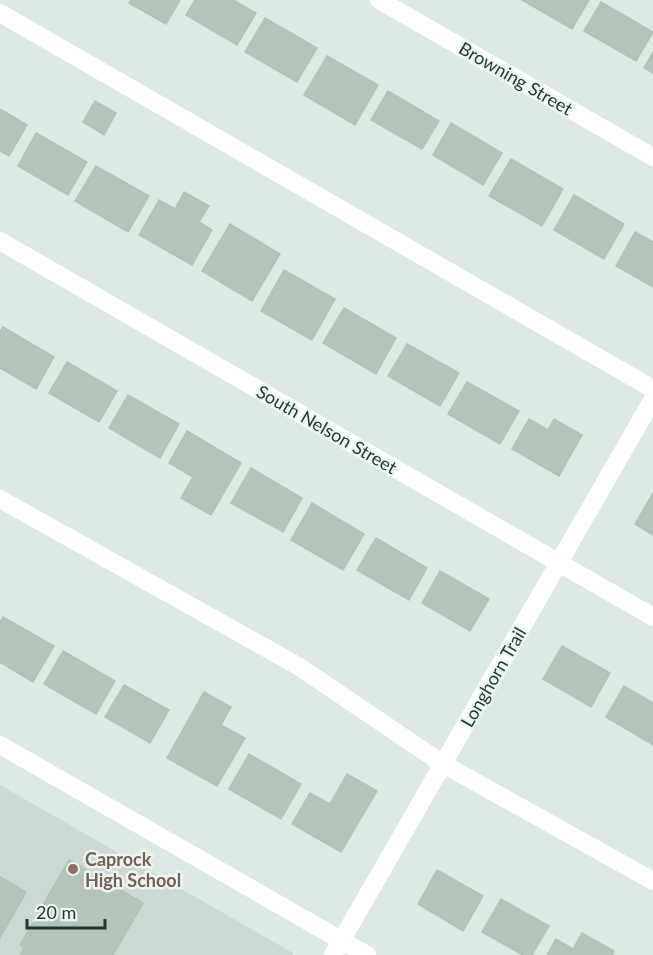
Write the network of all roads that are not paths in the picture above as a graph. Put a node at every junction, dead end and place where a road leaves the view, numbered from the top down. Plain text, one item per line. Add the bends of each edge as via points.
1 (379, 0) edge
2 (0, 13) edge
3 (653, 157) edge
4 (0, 241) edge
5 (653, 389) edge
6 (653, 399) edge
7 (0, 499) edge
8 (559, 562) junction
9 (653, 616) edge
10 (0, 745) edge
11 (443, 764) junction
12 (653, 881) edge
13 (337, 948) edge
14 (367, 955) edge

1 - 3 street, Browning Street
2 - 5 street
4 - 8 street, South Nelson Street
6 - 8 street, Longhorn Trail
7 - 11 street via 298,666
8 - 9 street, South Nelson Street
8 - 11 street, Longhorn Trail
10 - 13 street
11 - 12 street
11 - 13 street, Longhorn Trail
13 - 14 street

